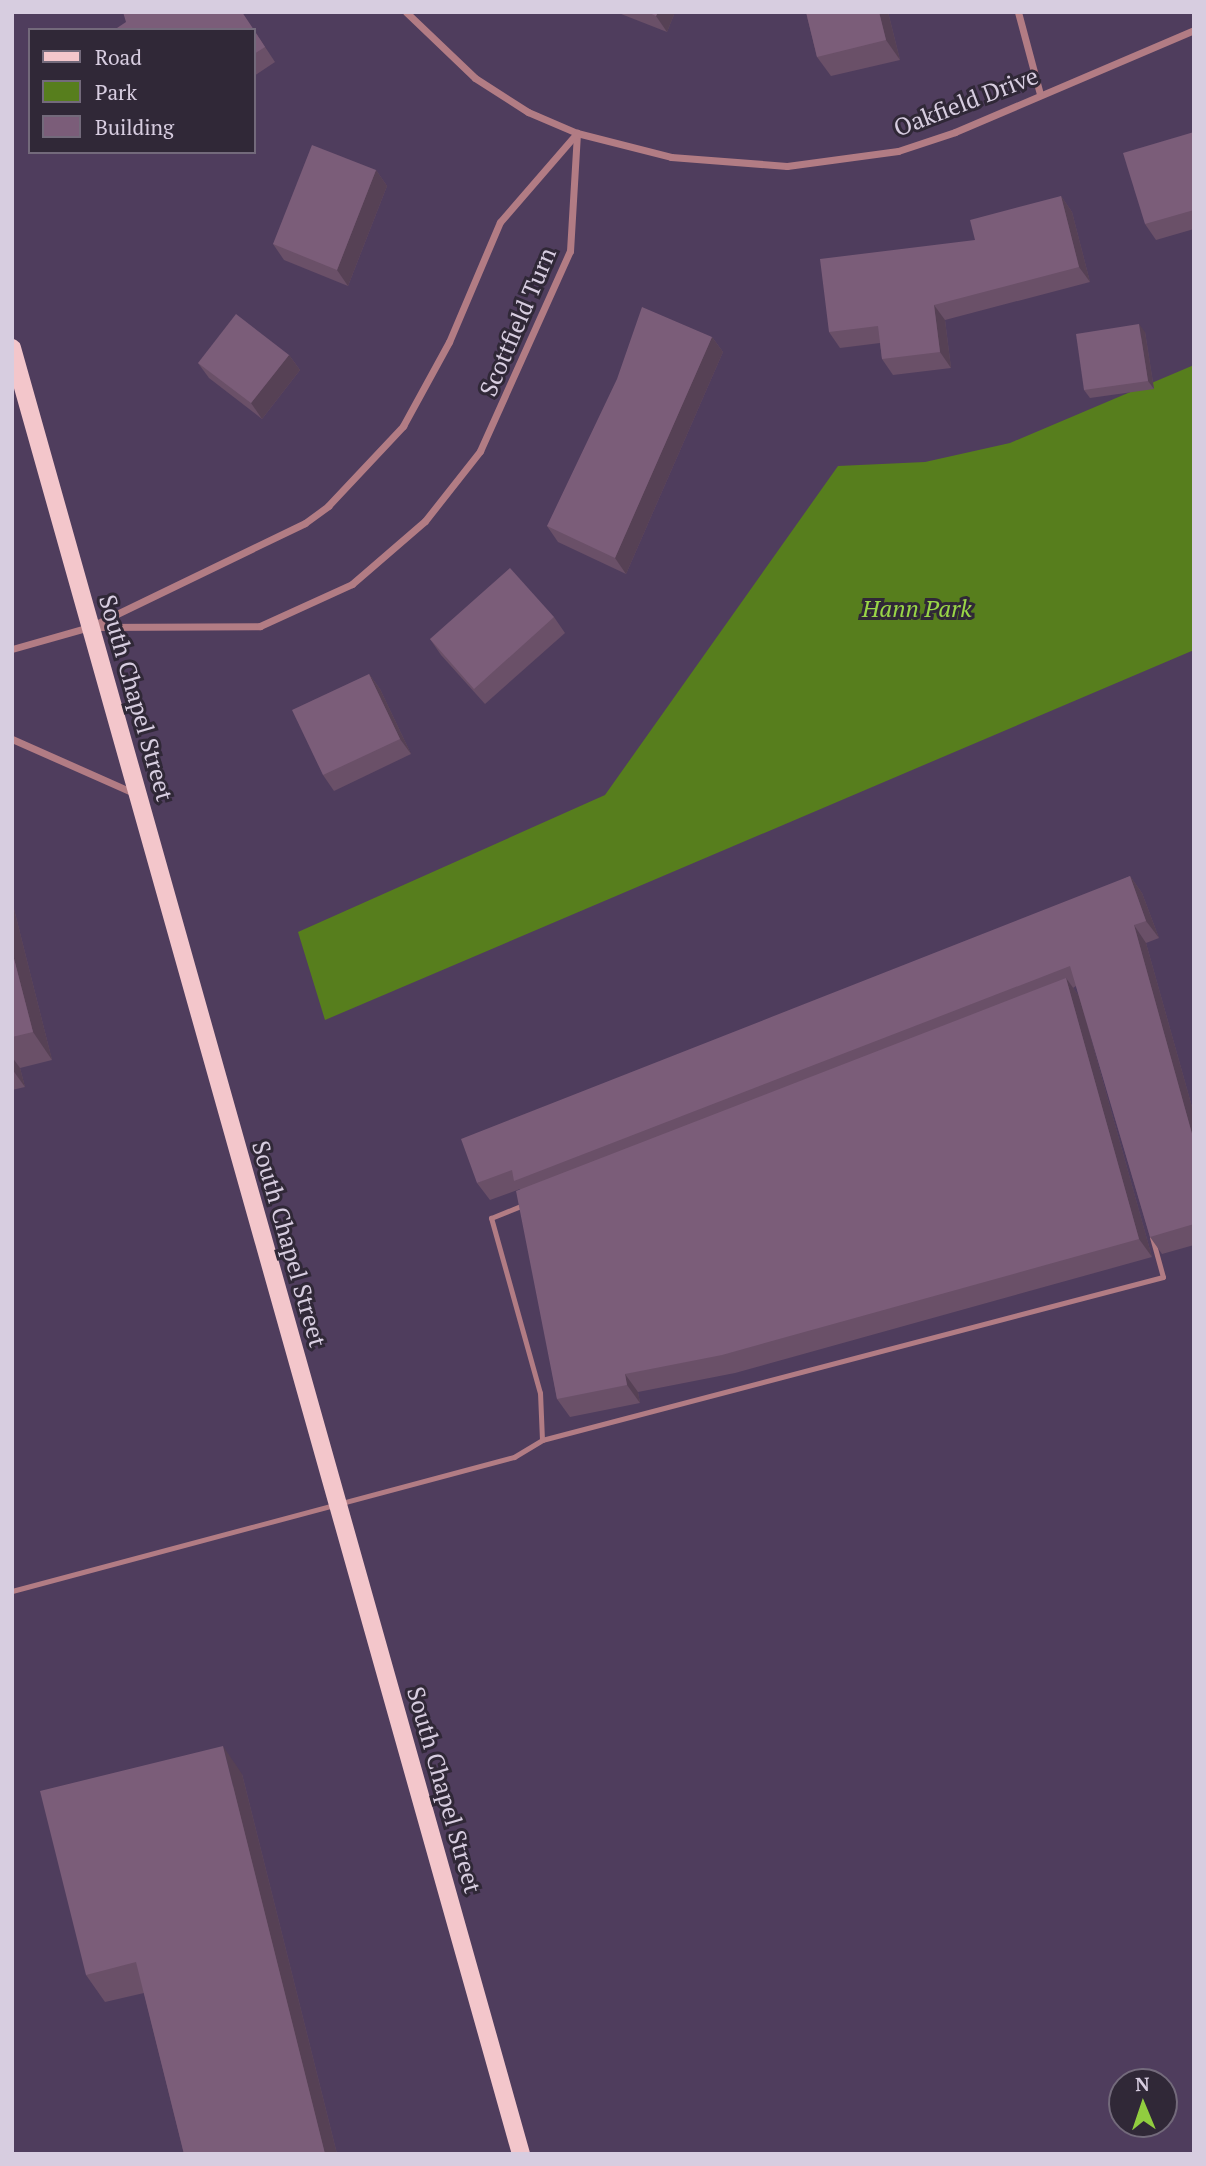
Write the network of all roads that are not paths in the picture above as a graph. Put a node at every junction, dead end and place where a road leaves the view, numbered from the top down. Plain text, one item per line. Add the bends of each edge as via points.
1 (406, 12) edge
2 (1018, 12) edge
3 (1194, 30) edge
4 (1040, 94) junction
5 (577, 133) junction
6 (12, 348) edge
7 (90, 627) junction
8 (12, 649) edge
9 (12, 739) edge
10 (137, 795) junction
11 (529, 1203) edge
12 (1148, 1225) edge
13 (542, 1440) junction
14 (338, 1506) junction
15 (12, 1591) edge
16 (521, 2154) edge

1 - 5 street, Oakfield Drive via 475,78 528,112
2 - 4 street
3 - 4 street, Oakfield Drive
4 - 5 street, Oakfield Drive via 956,132 843,162 728,164
5 - 7 street via 500,222 425,389 355,481 305,523
5 - 7 street, Scottfield Turn via 570,251 498,418 425,521 352,584 260,626
6 - 7 main road, South Chapel Street
7 - 8 street
7 - 10 main road, South Chapel Street
9 - 10 street
10 - 14 main road, South Chapel Street
11 - 13 lane via 491,1217 540,1393
12 - 13 lane via 1163,1277
13 - 14 lane via 514,1457
14 - 15 lane
14 - 16 main road, South Chapel Street

